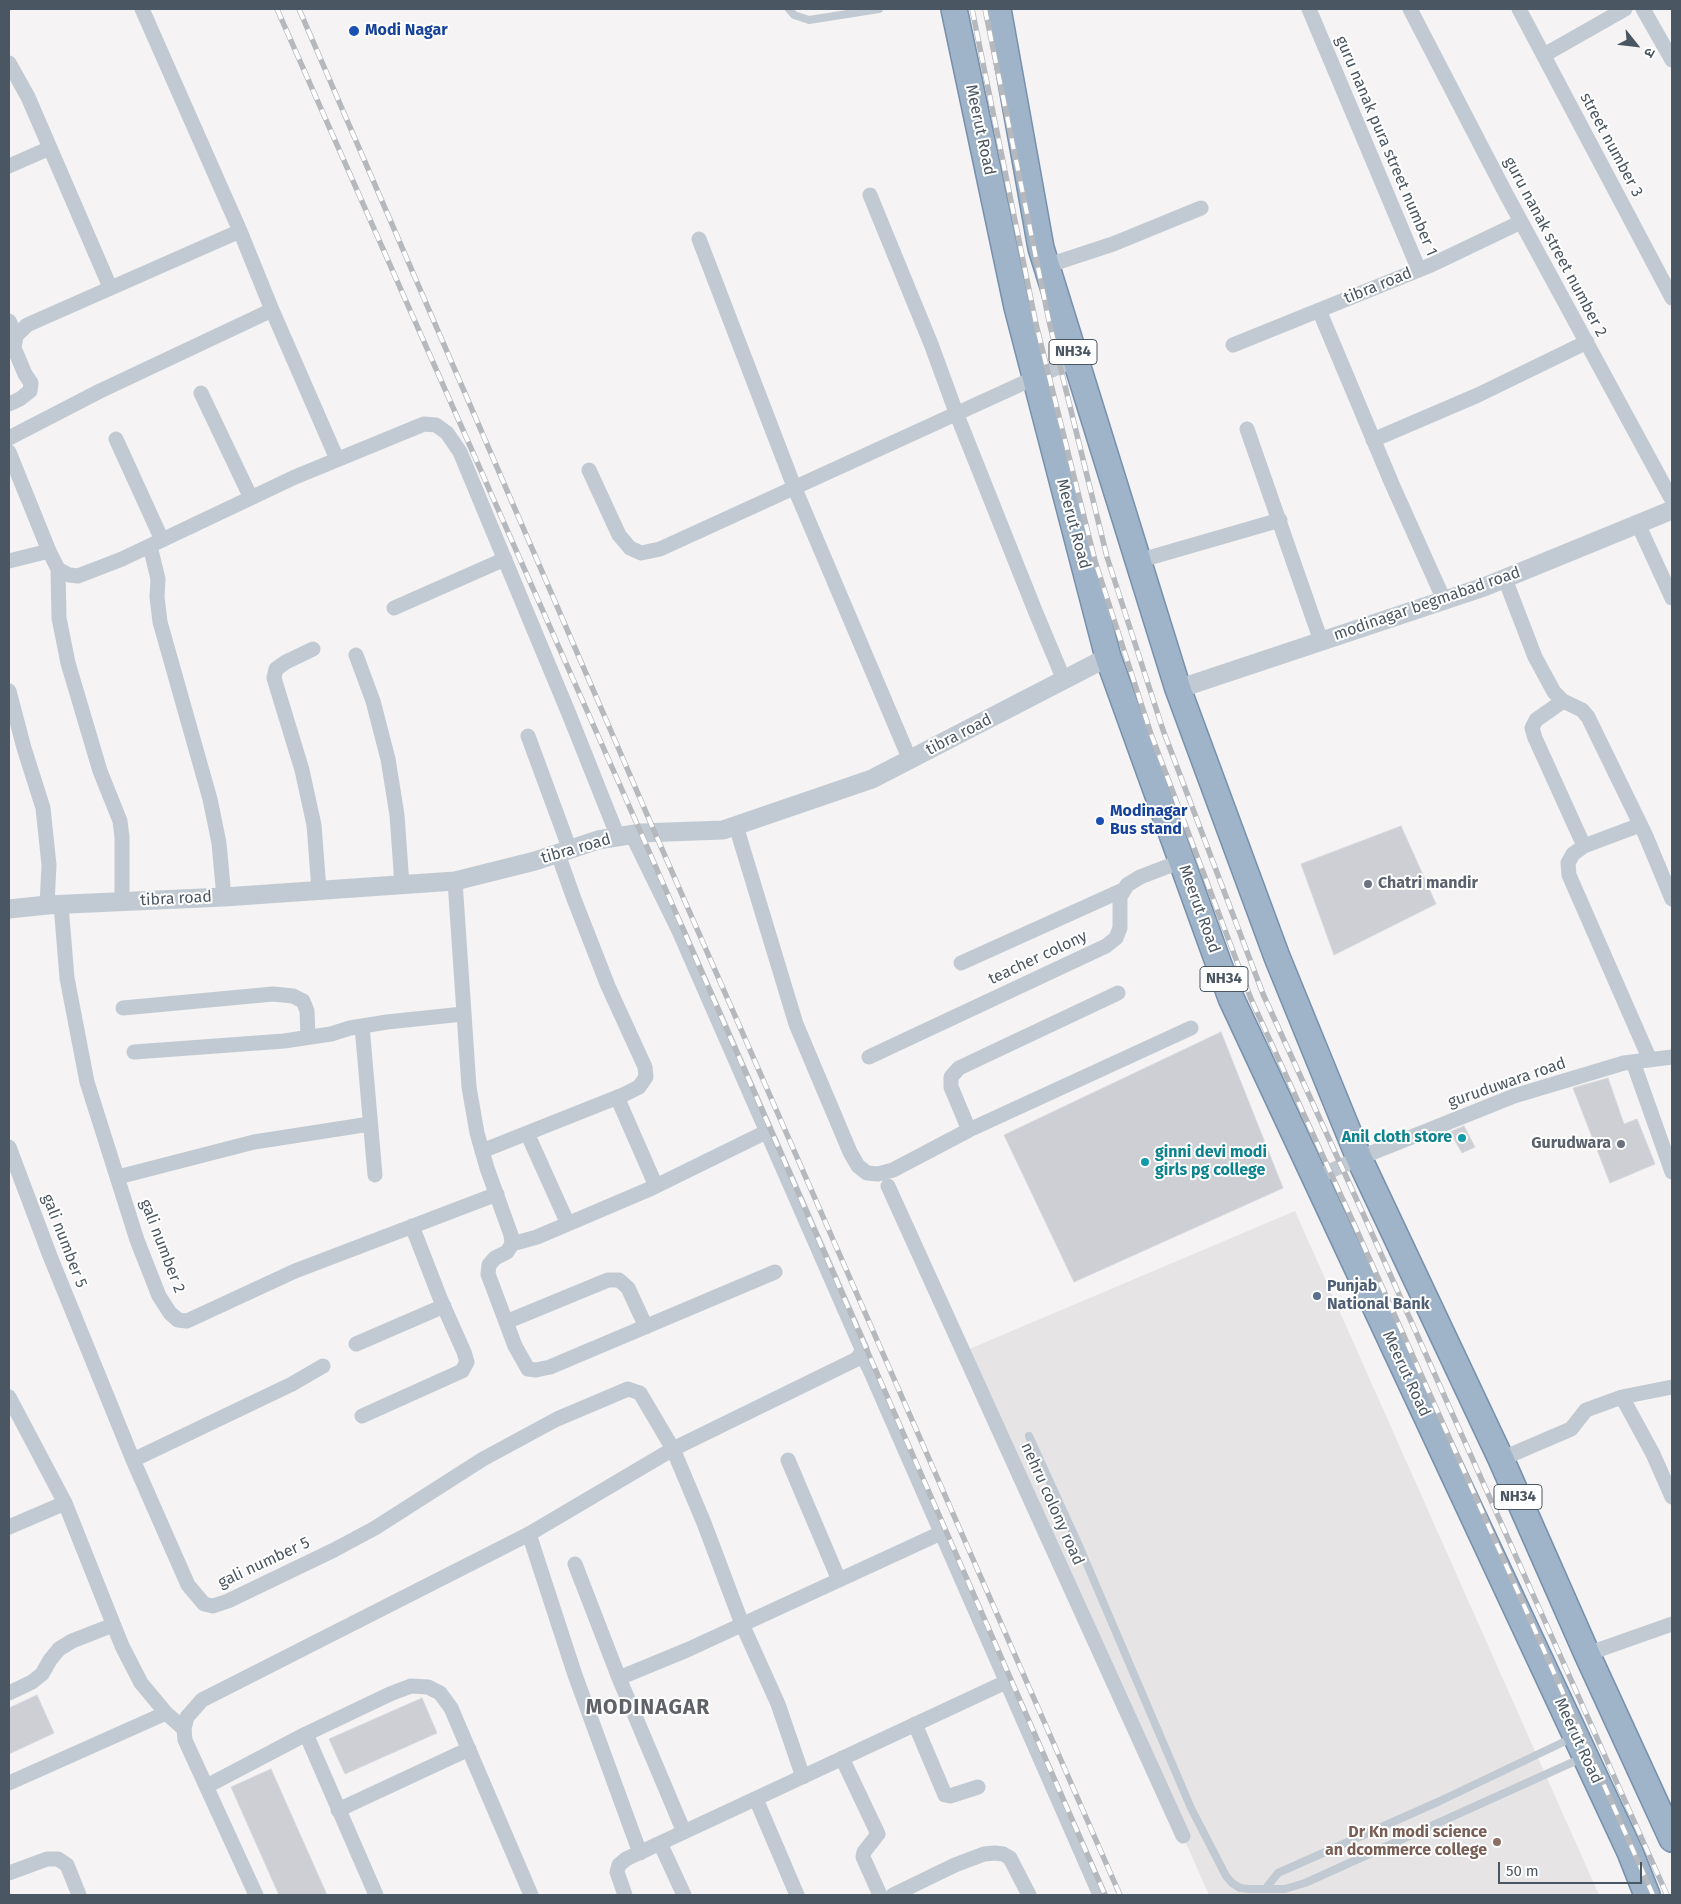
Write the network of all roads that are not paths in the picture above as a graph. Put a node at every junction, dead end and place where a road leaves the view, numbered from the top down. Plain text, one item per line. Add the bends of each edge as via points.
1 (142, 9) edge
2 (789, 9) edge
3 (878, 9) edge
4 (954, 9) edge
5 (998, 9) edge
6 (1309, 9) edge
7 (1410, 9) edge
8 (1520, 9) edge
9 (1625, 9) edge
10 (1643, 9) edge
11 (1544, 55) junction
12 (1672, 60) edge
13 (9, 63) edge
14 (50, 148) junction
15 (9, 166) edge
16 (870, 195) dead end
17 (1201, 208) dead end
18 (1521, 222) junction
19 (240, 231) junction
20 (699, 239) dead end
21 (1046, 266) junction
22 (1419, 270) junction
23 (110, 287) junction
24 (1672, 298) edge
25 (272, 310) junction
26 (1319, 310) junction
27 (9, 321) edge
28 (16, 336) junction
29 (1587, 342) junction
30 (1233, 345) dead end
31 (1076, 359) junction
32 (1035, 378) junction
33 (201, 393) dead end
34 (9, 404) edge
35 (956, 415) junction
36 (1248, 429) dead end
37 (9, 438) edge
38 (116, 438) dead end
39 (1374, 440) junction
40 (337, 459) junction
41 (10, 461) edge
42 (589, 470) dead end
43 (795, 489) junction
44 (251, 498) junction
45 (1672, 500) edge
46 (1672, 510) edge
47 (1280, 520) junction
48 (1638, 524) junction
49 (156, 543) junction
50 (49, 551) junction
51 (505, 559) junction
52 (9, 561) edge
53 (1138, 561) junction
54 (58, 569) junction
55 (1505, 579) junction
56 (1672, 598) edge
57 (1444, 600) junction
58 (394, 608) dead end
59 (1321, 641) junction
60 (313, 649) dead end
61 (356, 655) dead end
62 (1108, 657) junction
63 (1064, 680) junction
64 (1178, 688) junction
65 (9, 691) edge
66 (1563, 700) junction
67 (528, 736) dead end
68 (910, 760) junction
69 (1640, 825) junction
70 (736, 826) junction
71 (625, 836) junction
72 (1584, 846) junction
73 (564, 852) junction
74 (1182, 861) junction
75 (455, 881) junction
76 (402, 885) junction
77 (1125, 889) junction
78 (319, 890) junction
79 (224, 897) junction
80 (1672, 899) edge
81 (122, 902) junction
82 (54, 905) junction
83 (9, 909) edge
84 (961, 963) dead end
85 (1118, 993) dead end
86 (123, 1008) dead end
87 (463, 1014) junction
88 (362, 1026) junction
89 (1191, 1028) dead end
90 (308, 1038) junction
91 (134, 1052) dead end
92 (1672, 1056) edge
93 (869, 1057) dead end
94 (1650, 1060) junction
95 (1633, 1062) junction
96 (616, 1098) junction
97 (370, 1124) junction
98 (968, 1130) junction
99 (766, 1132) junction
100 (527, 1133) junction
101 (9, 1147) edge
102 (482, 1151) junction
103 (1359, 1158) junction
104 (1672, 1171) edge
105 (375, 1175) dead end
106 (118, 1177) junction
107 (1315, 1178) junction
108 (656, 1186) junction
109 (888, 1186) dead end
110 (497, 1194) junction
111 (568, 1224) junction
112 (412, 1226) junction
113 (512, 1244) junction
114 (775, 1272) dead end
115 (444, 1306) junction
116 (506, 1322) junction
117 (646, 1327) junction
118 (356, 1344) dead end
119 (859, 1356) junction
120 (323, 1366) dead end
121 (1672, 1387) edge
122 (9, 1397) edge
123 (1622, 1397) junction
124 (362, 1416) dead end
125 (1029, 1436) dead end
126 (673, 1449) junction
127 (1501, 1459) junction
128 (133, 1460) junction
129 (788, 1460) dead end
130 (1672, 1498) edge
131 (65, 1503) junction
132 (9, 1527) edge
133 (941, 1533) junction
134 (529, 1534) junction
135 (575, 1564) dead end
136 (839, 1580) junction
137 (742, 1624) junction
138 (1672, 1624) edge
139 (113, 1626) junction
140 (1587, 1654) junction
141 (619, 1678) junction
142 (1006, 1682) junction
143 (9, 1693) edge
144 (166, 1713) junction
145 (915, 1724) junction
146 (184, 1729) junction
147 (306, 1734) junction
148 (1580, 1747) junction
149 (469, 1749) junction
150 (842, 1758) junction
151 (803, 1776) junction
152 (9, 1783) edge
153 (208, 1786) junction
154 (978, 1787) dead end
155 (756, 1799) junction
156 (338, 1810) junction
157 (684, 1832) junction
158 (1183, 1836) dead end
159 (1672, 1838) edge
160 (660, 1843) junction
161 (640, 1853) junction
162 (9, 1873) edge
163 (1266, 1888) junction
164 (79, 1895) edge
165 (256, 1895) edge
166 (376, 1895) edge
167 (531, 1895) edge
168 (625, 1895) edge
169 (684, 1895) edge
170 (797, 1895) edge
171 (880, 1895) edge
172 (893, 1895) edge
173 (1029, 1895) edge
174 (1100, 1895) edge
175 (1647, 1895) edge

1 - 19 street
2 - 3 lane via 794,16 809,20
4 - 32 highway, Meerut Road / NH34
5 - 21 highway, NH34
6 - 22 street, guru nanak pura street number 1
7 - 18 street, guru nanak street number 2
8 - 11 street, street number 3
9 - 11 street
10 - 12 street
11 - 24 street, street number 3
13 - 14 street
14 - 15 street
14 - 23 street
16 - 35 street via 931,344
17 - 21 street via 1113,244
18 - 22 street, tibra road
18 - 29 street, guru nanak street number 2
19 - 23 street
19 - 25 street
20 - 43 street
21 - 31 highway, NH34
22 - 26 street, tibra road
23 - 28 street via 27,325
25 - 37 street
25 - 40 street
26 - 30 street, tibra road
26 - 39 street
27 - 28 street
28 - 34 street via 14,348 31,383 30,391
29 - 39 street
29 - 45 street, guru nanak street number 2
31 - 32 street
31 - 53 highway, NH34
32 - 35 street
32 - 62 highway, Meerut Road / NH34
33 - 44 street
35 - 43 street
35 - 63 street
36 - 47 street
38 - 49 street
39 - 57 street
40 - 44 street
40 - 51 street via 424,424 436,425 448,433 460,452
41 - 50 street
42 - 43 street via 619,535 630,548 642,553 660,549
43 - 68 street
44 - 49 street
46 - 48 street, modinagar begmabad road
47 - 53 street
47 - 59 street
48 - 55 street, modinagar begmabad road
48 - 56 street
49 - 54 street via 78,576
49 - 79 street via 160,622 210,799 219,843
50 - 52 street
50 - 54 street
51 - 58 street
51 - 71 street
53 - 64 highway, NH34
54 - 81 street via 59,618 68,663 100,771 120,821
55 - 57 street, modinagar begmabad road
55 - 66 street via 1536,657 1554,692
57 - 59 street, modinagar begmabad road
59 - 64 street, modinagar begmabad road
60 - 78 street via 276,669 274,678 302,770 314,825
61 - 76 street via 373,701 388,759 397,815
62 - 63 street, tibra road
62 - 74 highway, Meerut Road / NH34
63 - 68 street, tibra road
64 - 103 highway, NH34 via 1277,957
65 - 82 street, gali number 2 via 44,808
66 - 69 street via 1588,717
66 - 72 street via 1536,720 1532,728
67 - 73 street
68 - 70 street, tibra road via 872,779
69 - 72 street
69 - 80 street
70 - 71 street, tibra road via 723,830
70 - 98 street via 796,1024 858,1166 867,1173 893,1170
71 - 73 street, tibra road via 598,840
71 - 99 street via 679,931
72 - 94 street via 1572,854 1568,863 1569,874
73 - 75 street, tibra road
73 - 96 street via 574,899 644,1067 646,1077 640,1087
74 - 77 street via 1140,877
74 - 107 highway, Meerut Road / NH34 via 1231,998
75 - 76 street, tibra road
75 - 87 street
76 - 78 street, tibra road
77 - 84 street
77 - 93 street, teacher colony via 1120,897 1120,928 1116,938 1106,946
78 - 79 street, tibra road
79 - 81 street, tibra road
81 - 82 street, tibra road
82 - 83 street, tibra road
82 - 106 street, gali number 2 via 87,1082
85 - 98 street via 959,1068 952,1077 951,1087
86 - 90 street via 273,994 293,996 303,1001 307,1011
87 - 88 street
87 - 102 street via 469,1087
88 - 90 street
88 - 97 street
89 - 98 street
90 - 91 street
92 - 94 street, guruduwara road
94 - 95 street, guruduwara road
95 - 103 street, guruduwara road via 1514,1096
95 - 104 street
96 - 100 street
96 - 108 street
97 - 105 street
97 - 106 street via 254,1142
99 - 108 street
99 - 119 street via 862,1349
100 - 102 street
100 - 111 street
101 - 128 street, gali number 5
102 - 110 street
103 - 107 street, guruduwara road
103 - 127 highway, NH34
106 - 112 street, gali number 2 via 137,1240 159,1296 178,1320 186,1321 295,1271
107 - 148 highway, Meerut Road / NH34
108 - 111 street
109 - 158 street, nehru colony road
110 - 112 street, gali number 2
110 - 113 street via 510,1228
111 - 113 street
112 - 115 street
113 - 116 street via 507,1252 489,1265 488,1274
114 - 117 street
115 - 118 street
115 - 124 street via 464,1352 466,1362 462,1371
116 - 117 street via 608,1280 619,1280 628,1288
116 - 117 street via 521,1359 528,1368 536,1370
119 - 126 street
119 - 133 street via 870,1370
120 - 128 street
121 - 123 street
122 - 131 street
123 - 127 street via 1586,1410 1571,1429
123 - 130 street
125 - 163 lane via 1191,1808 1226,1876 1240,1888
126 - 128 street, gali number 5 via 640,1393 628,1389 557,1418 483,1459 376,1528 213,1606 204,1604 188,1585
126 - 134 street
126 - 137 street, gali number 5
127 - 140 highway, NH34
129 - 136 street
131 - 132 street
131 - 139 street
133 - 136 street
133 - 142 street
134 - 146 street via 210,1695 187,1717
134 - 161 street via 575,1675
135 - 141 street
136 - 137 street
137 - 141 street
137 - 151 street, gali number 5 via 778,1704
138 - 140 street
139 - 143 street via 59,1649 42,1674
139 - 144 street via 141,1683
140 - 159 highway, NH34
141 - 157 street
142 - 145 street
142 - 174 street
144 - 146 street
144 - 152 street
145 - 150 street
145 - 154 street via 945,1795
146 - 153 street via 190,1752
147 - 149 street via 390,1694 411,1686 428,1687 440,1693 451,1708
147 - 153 street
147 - 156 street
148 - 163 lane via 1440,1801 1278,1873
148 - 163 lane via 1305,1883 1284,1889
148 - 175 highway, Meerut Road / NH34
149 - 156 street
149 - 167 street
150 - 151 street
150 - 171 street via 878,1834 863,1858
151 - 155 street
153 - 165 street
155 - 157 street
155 - 170 street
156 - 166 street
157 - 160 street
160 - 161 street
160 - 169 street
161 - 168 street via 619,1865 617,1872
162 - 164 street via 47,1859 58,1859 67,1865
172 - 173 street via 955,1865 995,1853 1010,1858

